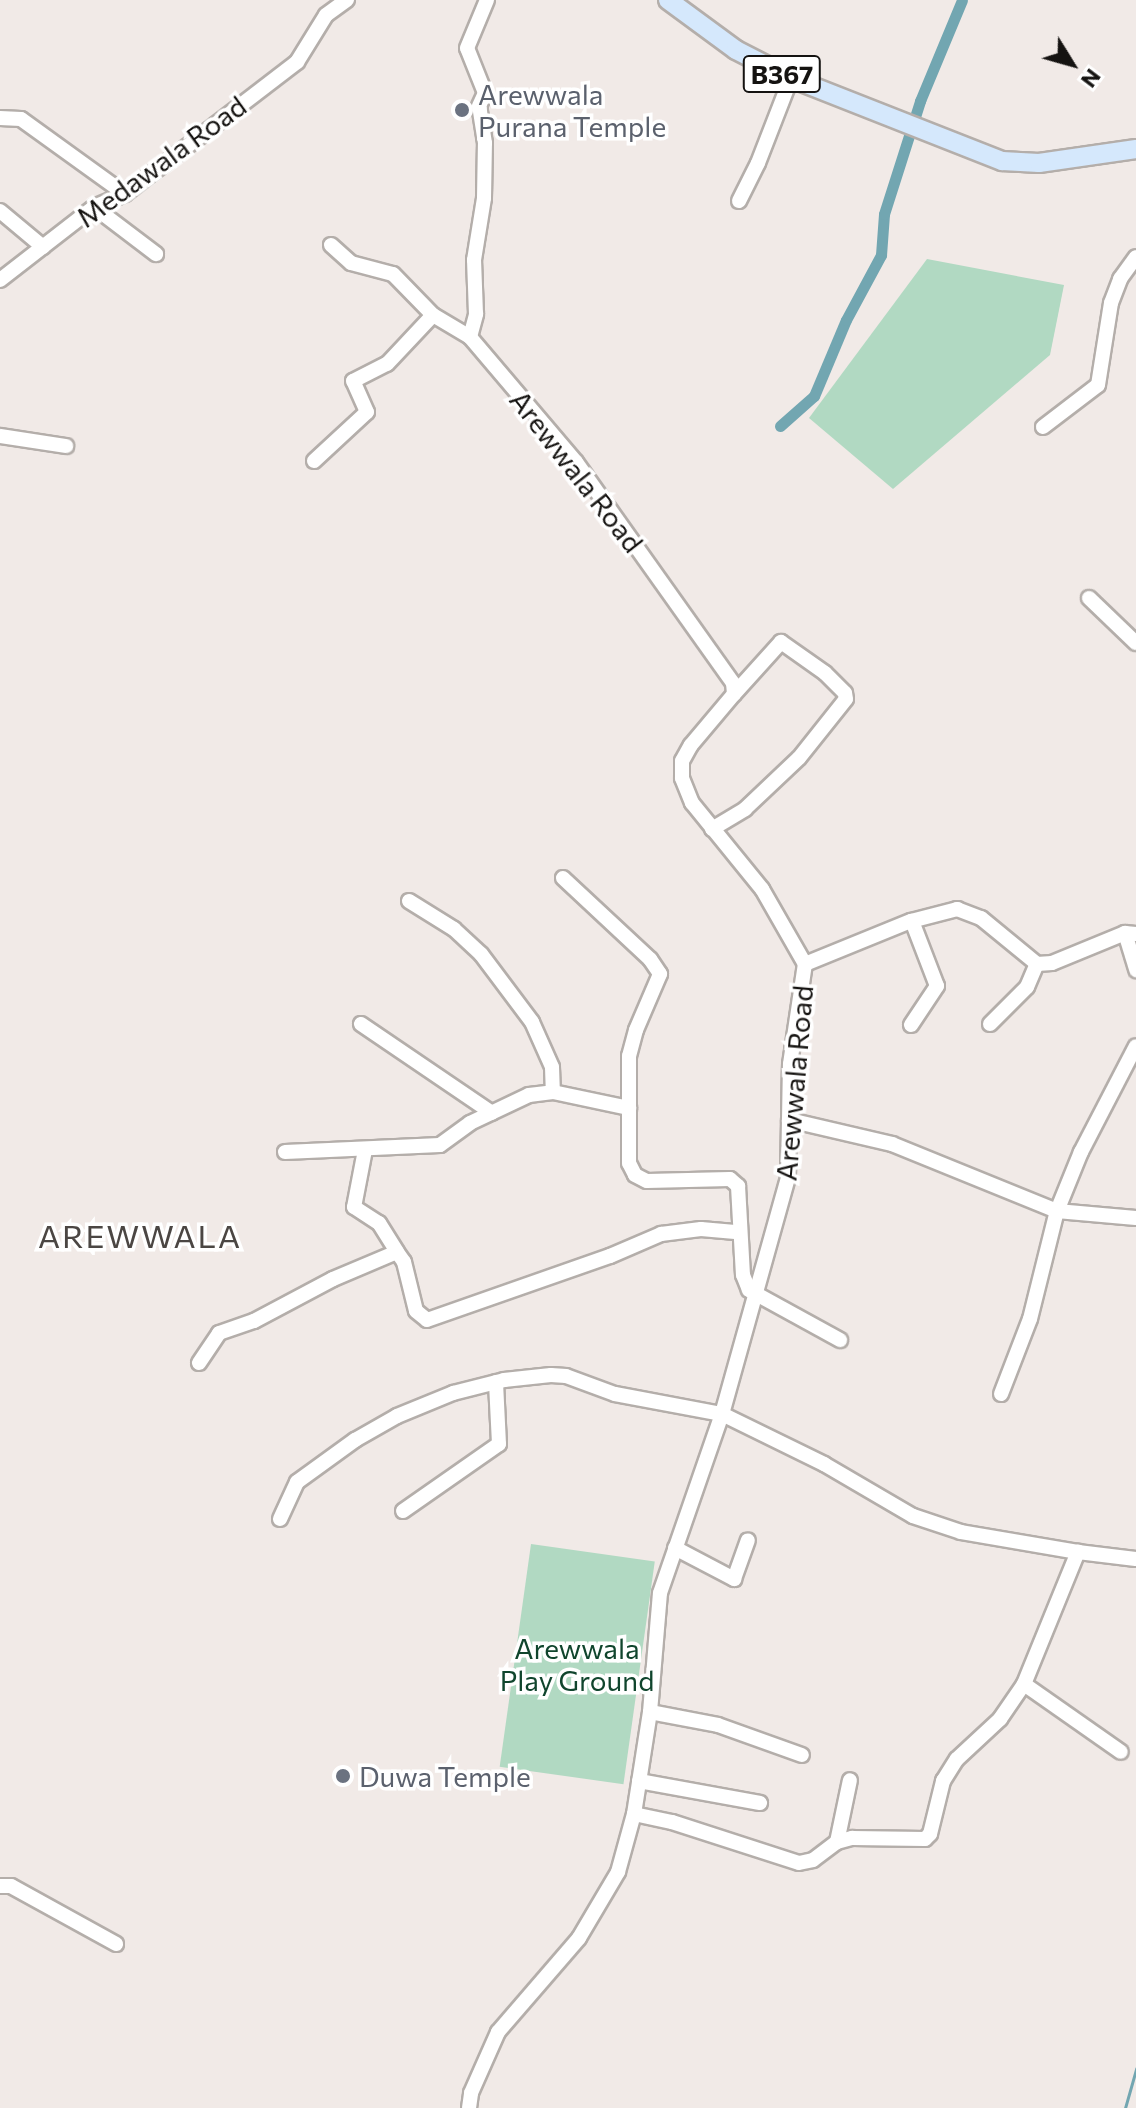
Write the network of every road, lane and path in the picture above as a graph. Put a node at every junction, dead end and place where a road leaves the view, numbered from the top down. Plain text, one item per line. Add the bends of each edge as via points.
1 (347, 0) edge
2 (487, 0) edge
3 (668, 0) edge
4 (791, 78) junction
5 (0, 118) edge
6 (1136, 149) edge
7 (125, 194) junction
8 (739, 201) dead end
9 (94, 207) junction
10 (0, 211) edge
11 (331, 245) dead end
12 (43, 247) junction
13 (156, 254) dead end
14 (1136, 257) edge
15 (0, 280) edge
16 (433, 315) junction
17 (470, 337) junction
18 (1043, 427) dead end
19 (0, 436) edge
20 (66, 446) dead end
21 (314, 461) dead end
22 (1089, 598) dead end
23 (1136, 643) edge
24 (734, 694) junction
25 (712, 829) junction
26 (563, 878) dead end
27 (409, 901) dead end
28 (912, 921) junction
29 (1130, 934) edge
30 (805, 964) junction
31 (1037, 964) junction
32 (1136, 970) edge
33 (361, 1024) dead end
34 (990, 1024) dead end
35 (911, 1025) dead end
36 (1136, 1046) edge
37 (553, 1092) junction
38 (629, 1108) junction
39 (492, 1113) junction
40 (789, 1120) junction
41 (365, 1150) junction
42 (285, 1152) dead end
43 (1057, 1211) junction
44 (1136, 1218) edge
45 (738, 1232) junction
46 (397, 1252) junction
47 (756, 1297) junction
48 (840, 1340) dead end
49 (199, 1363) dead end
50 (496, 1382) junction
51 (1001, 1394) dead end
52 (722, 1414) junction
53 (403, 1511) dead end
54 (280, 1519) dead end
55 (748, 1540) dead end
56 (675, 1548) junction
57 (1078, 1552) junction
58 (1136, 1559) edge
59 (1024, 1684) junction
60 (650, 1712) junction
61 (1121, 1752) dead end
62 (802, 1755) dead end
63 (850, 1780) dead end
64 (639, 1781) junction
65 (760, 1803) dead end
66 (634, 1814) junction
67 (837, 1842) junction
68 (0, 1886) edge
69 (116, 1944) dead end
70 (469, 2108) edge

1 - 7 street, Medawala Road via 326,15 297,62
2 - 17 street via 467,48 485,93 479,106 484,198
3 - 4 main road, B367 via 736,50
4 - 6 main road, B367 via 1002,161 1019,164
4 - 8 street
5 - 7 street via 21,119
7 - 9 street, Medawala Road
9 - 12 street, Medawala Road
9 - 13 street
10 - 12 street
11 - 16 street, Arewwala Road via 351,263 393,274
12 - 15 street, Medawala Road
14 - 18 street via 1111,303 1098,385
16 - 17 street, Arewwala Road
16 - 21 street via 387,364 353,381 367,412
17 - 24 street, Arewwala Road via 576,462 733,683
19 - 20 street
22 - 23 street
24 - 25 street, Arewwala Road via 682,761 688,795
24 - 25 street via 781,642 825,673 846,699 799,758 745,809
25 - 30 street, Arewwala Road via 762,889
26 - 38 street via 660,974 629,1056
27 - 37 street via 454,929 481,954 524,1010 552,1067
28 - 30 street
28 - 31 street via 957,909 981,918
28 - 35 street via 937,986
29 - 31 street
29 - 32 street
30 - 40 street, Arewwala Road via 790,1064
31 - 34 street via 1027,987
33 - 39 street
36 - 43 street
37 - 38 street
37 - 39 street via 529,1095
38 - 45 street via 629,1163 635,1175 647,1181 730,1179 738,1186
39 - 41 street via 440,1145
40 - 43 street via 892,1144
40 - 47 street, Arewwala Road via 788,1177
41 - 42 street
41 - 46 street via 354,1207 379,1223
43 - 44 street
43 - 51 street via 1030,1319
45 - 46 street via 661,1234 427,1320 416,1311
45 - 47 street via 743,1275
46 - 49 street via 219,1333
47 - 48 street
47 - 52 street, Arewwala Road
50 - 52 street via 566,1376 615,1394
50 - 53 street via 499,1444
50 - 54 street via 397,1416 355,1440 297,1482
52 - 56 street, Arewwala Road
52 - 57 street via 913,1516 961,1532
55 - 56 street via 734,1579
56 - 60 street, Arewwala Road via 660,1593
57 - 58 street
57 - 59 street
59 - 61 street
59 - 67 street via 1000,1719 957,1759 943,1781 925,1839
60 - 62 street via 718,1725
60 - 64 street, Arewwala Road
63 - 67 street
64 - 65 street
64 - 66 street, Arewwala Road
66 - 67 street via 799,1863 813,1860
66 - 70 street, Arewwala Road via 618,1872 602,1901 579,1938 498,2032
68 - 69 street via 11,1886

